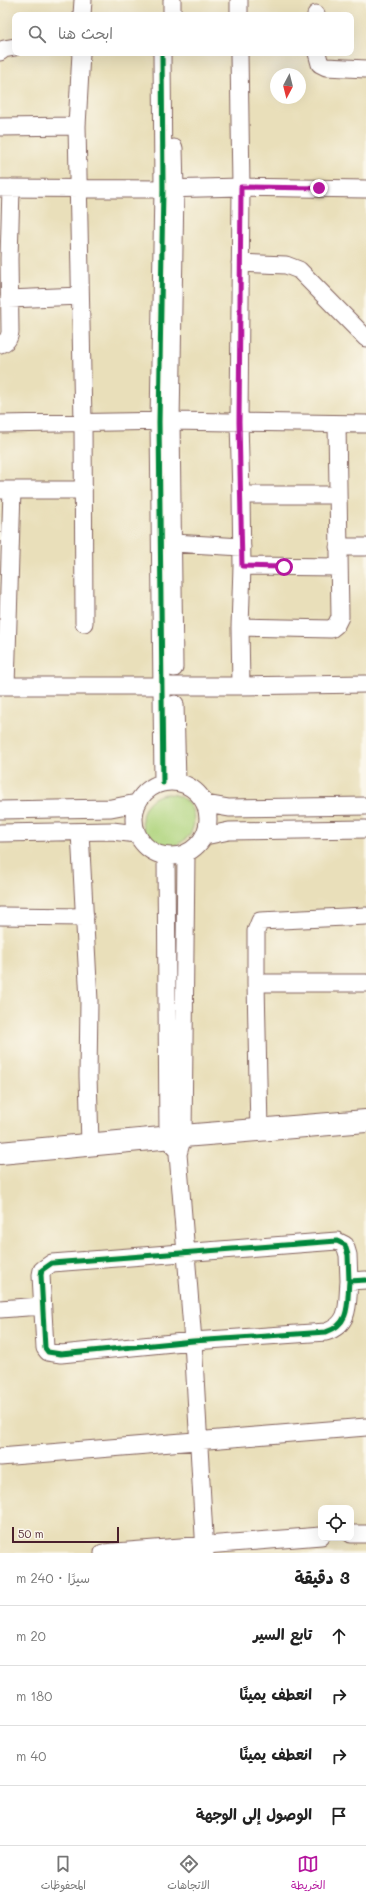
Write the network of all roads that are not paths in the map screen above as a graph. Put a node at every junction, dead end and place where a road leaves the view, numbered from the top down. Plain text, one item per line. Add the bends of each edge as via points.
1 (83, 0) edge
2 (161, 0) edge
3 (172, 0) edge
4 (239, 0) edge
5 (82, 12) edge
6 (162, 12) edge
7 (172, 12) edge
8 (239, 12) edge
9 (12, 48) edge
10 (0, 52) edge
11 (81, 56) edge
12 (162, 56) edge
13 (171, 56) edge
14 (239, 56) edge
15 (318, 56) edge
16 (366, 69) edge
17 (77, 126) junction
18 (0, 127) edge
19 (241, 187) junction
20 (6, 188) edge
21 (77, 188) junction
22 (169, 189) junction
23 (366, 189) edge
24 (5, 259) edge
25 (240, 263) junction
26 (80, 296) junction
27 (9, 299) junction
28 (366, 338) edge
29 (0, 344) edge
30 (82, 422) junction
31 (165, 422) junction
32 (239, 422) junction
33 (0, 424) edge
34 (337, 424) junction
35 (366, 424) edge
36 (6, 490) edge
37 (83, 490) junction
38 (241, 495) junction
39 (338, 496) junction
40 (173, 543) junction
41 (242, 547) junction
42 (338, 547) junction
43 (366, 547) edge
44 (242, 566) junction
45 (339, 567) junction
46 (84, 623) dead end
47 (240, 628) junction
48 (366, 684) edge
49 (169, 685) junction
50 (3, 686) edge
51 (241, 686) junction
52 (170, 782) junction
53 (137, 804) junction
54 (206, 804) junction
55 (366, 806) edge
56 (0, 810) edge
57 (366, 829) edge
58 (80, 832) junction
59 (0, 833) edge
60 (137, 834) junction
61 (205, 836) junction
62 (186, 854) junction
63 (166, 857) junction
64 (0, 916) edge
65 (366, 916) edge
66 (84, 917) junction
67 (256, 983) junction
68 (366, 983) edge
69 (366, 1121) edge
70 (259, 1130) junction
71 (176, 1142) junction
72 (90, 1144) junction
73 (0, 1153) edge
74 (186, 1252) junction
75 (366, 1280) edge
76 (349, 1281) junction
77 (42, 1306) junction
78 (0, 1309) edge
79 (193, 1341) junction
80 (366, 1427) edge
81 (199, 1440) junction
82 (0, 1457) edge
83 (354, 1534) edge
84 (366, 1534) edge
85 (318, 1536) edge
86 (205, 1548) edge
87 (103, 1553) edge

1 - 5 street
2 - 6 street
3 - 7 street
4 - 8 street
9 - 10 street
11 - 17 street
12 - 22 street
13 - 22 street
14 - 19 street
15 - 16 street via 320,64 326,67
17 - 18 street
17 - 21 street
19 - 22 street
19 - 23 street
19 - 25 street
20 - 21 street
20 - 24 street
21 - 22 street
21 - 26 street
22 - 31 street
24 - 27 street
25 - 28 street via 286,265 299,270
25 - 32 street
26 - 27 street
26 - 30 street
27 - 29 street via 9,338
30 - 31 street
30 - 33 street
30 - 37 street
31 - 32 street
31 - 40 street
31 - 49 street
32 - 34 street
32 - 38 street
34 - 35 street
34 - 39 street
36 - 37 street
36 - 50 street
37 - 46 street
38 - 39 street
38 - 41 street
39 - 42 street
40 - 41 street
40 - 49 street
41 - 44 street
42 - 43 street
42 - 45 street
44 - 45 street
44 - 47 street
45 - 47 street via 340,617 336,626 331,629
47 - 51 street
48 - 51 street
49 - 50 street
49 - 51 street
49 - 52 street
52 - 53 street via 153,786
52 - 54 street via 189,786
53 - 56 street via 111,808
53 - 60 street via 134,819
54 - 55 street via 229,808
54 - 61 street via 209,825
57 - 61 street via 229,830
58 - 59 street
58 - 60 street via 112,831
58 - 66 street
60 - 63 street via 144,845
61 - 62 street
62 - 63 street
62 - 71 street
63 - 71 street
64 - 66 street
65 - 67 street via 260,921 256,931
66 - 72 street via 89,1001
67 - 68 street
67 - 70 street
69 - 70 main road
70 - 71 main road
71 - 72 main road
71 - 74 street
72 - 73 main road
74 - 76 street via 337,1242 345,1245
74 - 77 street via 52,1263 42,1270
74 - 79 street
75 - 76 street
76 - 79 street via 345,1317 336,1328 326,1332
77 - 78 street
77 - 79 street via 45,1348 53,1354
79 - 81 street
80 - 81 street
81 - 82 street
81 - 86 street
83 - 84 street
85 - 86 street
86 - 87 street

